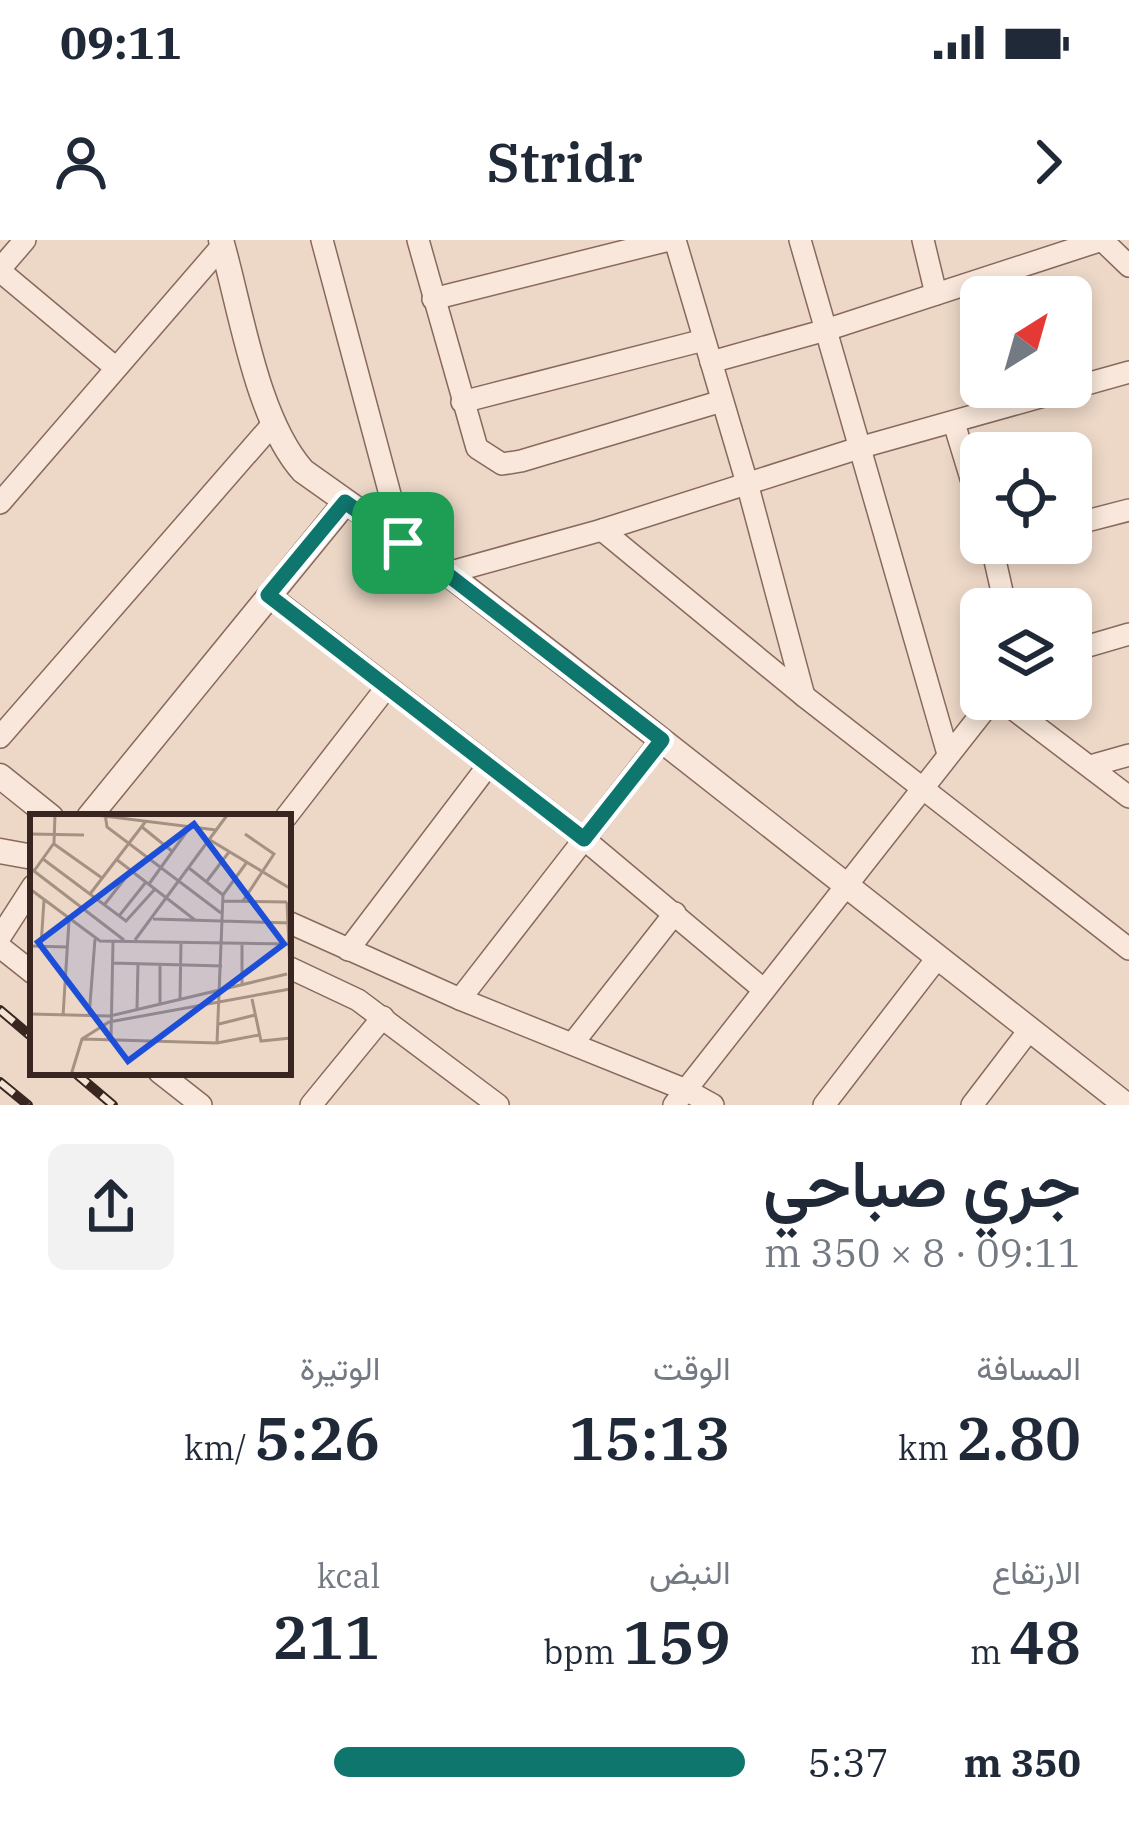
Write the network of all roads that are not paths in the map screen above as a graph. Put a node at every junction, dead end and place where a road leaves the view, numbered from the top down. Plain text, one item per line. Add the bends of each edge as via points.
1 (26, 240) edge
2 (322, 240) edge
3 (418, 240) edge
4 (672, 240) edge
5 (800, 240) edge
6 (923, 240) edge
7 (1102, 240) edge
8 (221, 243) edge
9 (1129, 266) edge
10 (0, 270) edge
11 (936, 294) junction
12 (433, 299) junction
13 (826, 330) junction
14 (708, 351) junction
15 (116, 368) junction
16 (1129, 372) edge
17 (722, 401) junction
18 (463, 402) junction
19 (954, 423) junction
20 (272, 425) junction
21 (960, 443) edge
22 (862, 448) junction
23 (747, 482) junction
24 (345, 502) junction
25 (0, 503) edge
26 (1129, 510) edge
27 (1092, 520) edge
28 (602, 530) junction
29 (403, 543) junction
30 (447, 574) junction
31 (268, 595) junction
32 (1129, 634) edge
33 (1092, 645) edge
34 (386, 688) junction
35 (804, 696) junction
36 (978, 720) edge
37 (1025, 720) edge
38 (0, 736) edge
39 (662, 740) junction
40 (948, 754) junction
41 (1129, 755) edge
42 (1090, 766) junction
43 (487, 767) junction
44 (0, 776) edge
45 (923, 786) junction
46 (1129, 797) edge
47 (47, 814) edge
48 (91, 814) edge
49 (288, 814) edge
50 (584, 839) junction
51 (0, 851) edge
52 (30, 856) edge
53 (846, 884) junction
54 (30, 891) edge
55 (676, 913) junction
56 (291, 923) edge
57 (0, 937) edge
58 (0, 947) edge
59 (1129, 949) edge
60 (348, 950) junction
61 (938, 957) junction
62 (291, 968) edge
63 (30, 971) edge
64 (764, 990) junction
65 (460, 999) junction
66 (383, 1017) junction
67 (1030, 1029) junction
68 (573, 1043) junction
69 (163, 1075) edge
70 (680, 1097) edge
71 (201, 1105) edge
72 (311, 1105) edge
73 (498, 1105) edge
74 (713, 1105) edge
75 (824, 1105) edge
76 (972, 1105) edge
77 (1126, 1105) edge

1 - 10 street
2 - 29 street
3 - 12 street
4 - 12 street
4 - 14 street
5 - 13 street
6 - 11 street
7 - 9 street
7 - 11 street
8 - 15 street
8 - 20 street
10 - 15 street
11 - 13 street
12 - 18 street
13 - 14 street
13 - 22 street
14 - 17 street
14 - 18 street
15 - 25 street
16 - 19 street
17 - 18 street via 502,464 477,448
17 - 23 street
19 - 21 street
19 - 22 street
20 - 24 street via 303,471
20 - 38 street
22 - 23 street
22 - 40 street
23 - 28 street
23 - 35 street
24 - 29 street
24 - 31 street
26 - 27 street
28 - 30 street
28 - 35 street
29 - 30 street
30 - 39 street
31 - 34 street
31 - 48 street
32 - 33 street
34 - 43 street
34 - 49 street
35 - 45 street
36 - 40 street
37 - 42 street
39 - 50 street
39 - 53 street
40 - 45 street
41 - 42 street
42 - 46 street
43 - 50 street
43 - 60 street
44 - 47 street
45 - 53 street
45 - 59 street
50 - 55 street
50 - 65 street
51 - 52 street
53 - 61 street
53 - 64 street
54 - 57 street
55 - 64 street
55 - 68 street
56 - 60 street
58 - 63 street
60 - 65 street
61 - 67 street
61 - 75 street
62 - 66 street
64 - 70 street
65 - 68 street
66 - 72 street
66 - 73 street
67 - 76 street
67 - 77 street
68 - 70 street
69 - 71 street
70 - 74 street

